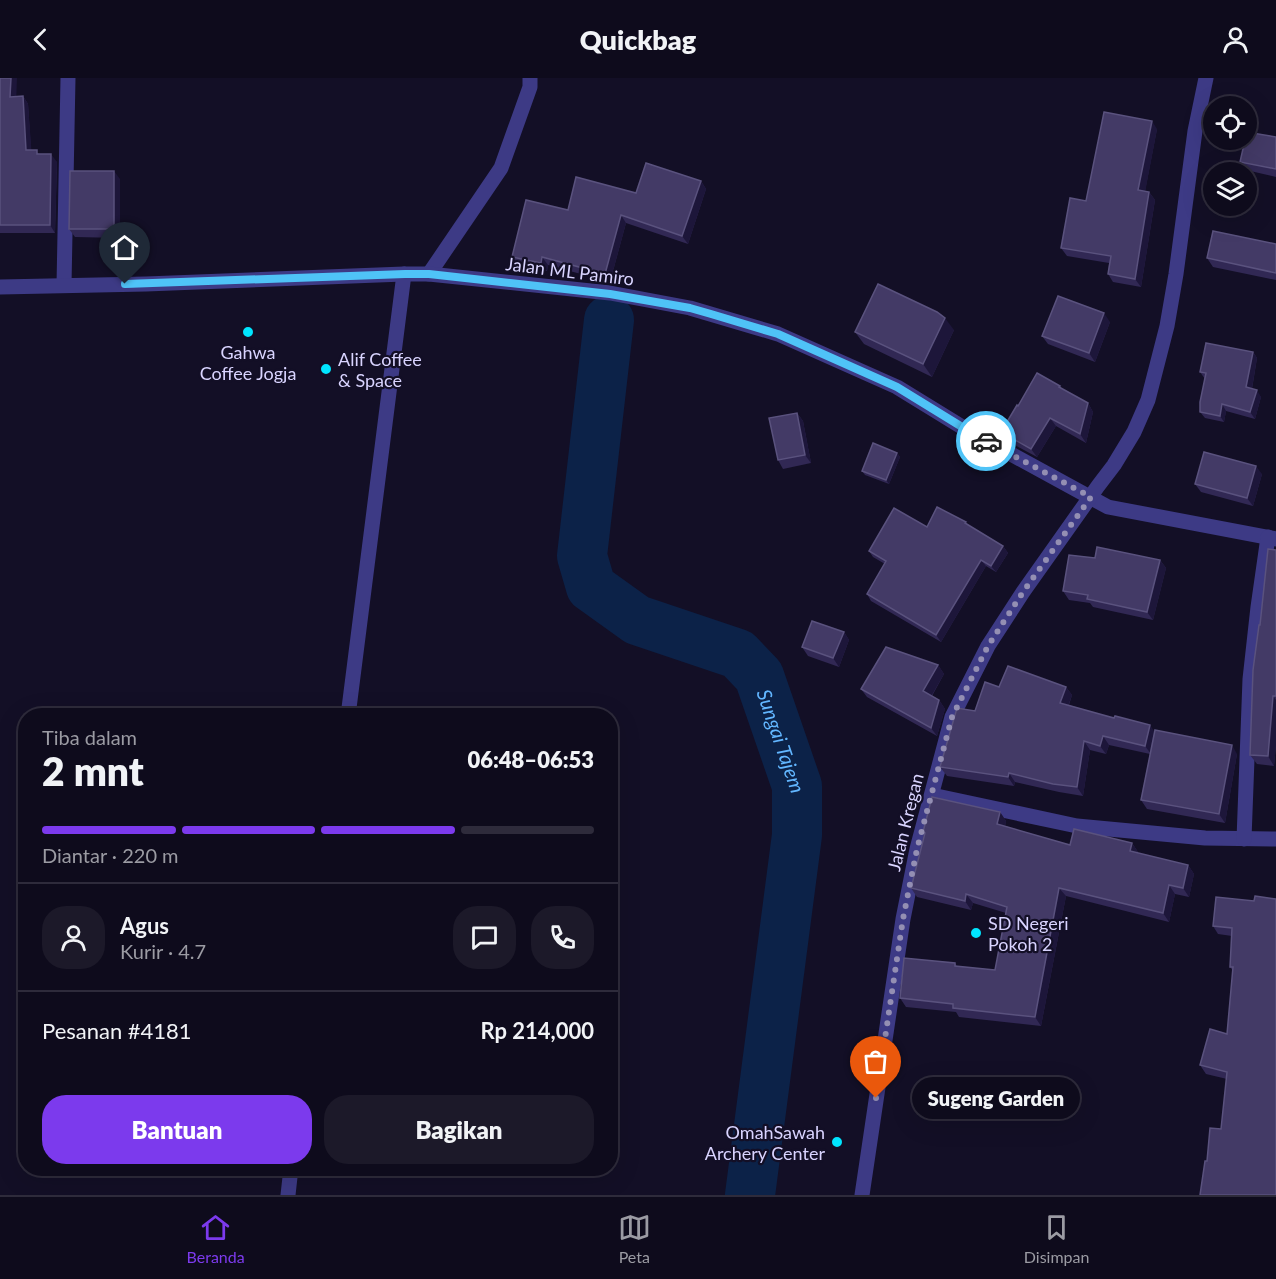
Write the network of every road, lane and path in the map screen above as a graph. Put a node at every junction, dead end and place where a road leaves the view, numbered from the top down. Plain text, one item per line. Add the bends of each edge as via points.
1 (68, 78) edge
2 (530, 78) edge
3 (1206, 78) edge
4 (405, 274) junction
5 (429, 274) junction
6 (64, 285) junction
7 (0, 287) edge
8 (1091, 497) junction
9 (1272, 538) edge
10 (349, 708) edge
11 (932, 795) junction
12 (1244, 839) junction
13 (1276, 839) edge
14 (290, 1176) edge
15 (288, 1195) edge
16 (862, 1195) edge

1 - 6 street
2 - 5 street via 501,168
3 - 8 street, Jalan Kregan via 1167,326 1148,400 1134,432
4 - 5 street, Jalan ML Pamiro
4 - 6 street, Jalan ML Pamiro
4 - 10 street
5 - 8 street, Jalan ML Pamiro via 610,294 690,308 778,334 897,387
6 - 7 street, Jalan ML Pamiro
8 - 9 street, Jalan ML Pamiro via 1108,507
8 - 11 street, Jalan Kregan via 988,646 952,717
9 - 12 street via 1258,607 1250,679
11 - 12 street via 1077,826
11 - 16 street, Jalan Kregan via 903,919
12 - 13 street
14 - 15 street

